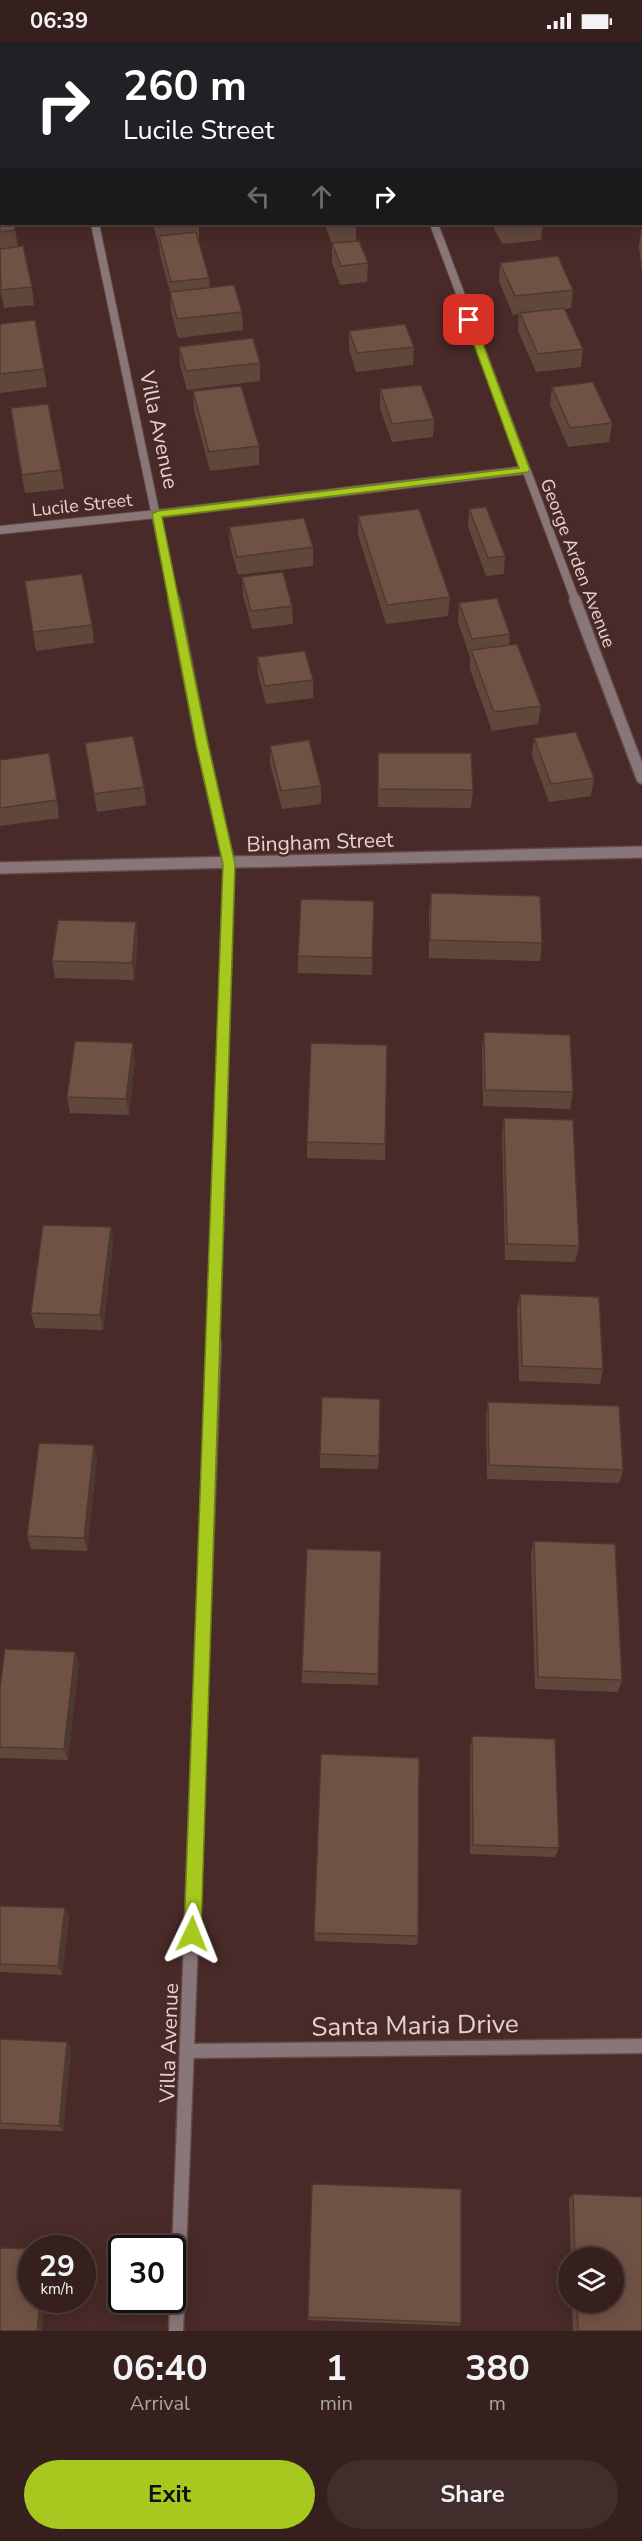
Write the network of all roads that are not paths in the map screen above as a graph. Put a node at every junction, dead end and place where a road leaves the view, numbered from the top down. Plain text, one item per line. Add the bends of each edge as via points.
1 (95, 225) edge
2 (434, 225) edge
3 (525, 470) junction
4 (157, 514) junction
5 (0, 530) edge
6 (642, 778) edge
7 (642, 852) edge
8 (229, 864) junction
9 (0, 868) edge
10 (642, 2046) edge
11 (188, 2051) junction
12 (176, 2331) edge

1 - 4 street, Villa Avenue
2 - 3 street, George Arden Avenue
3 - 4 street, Lucile Street
3 - 6 street, George Arden Avenue
4 - 5 street, Lucile Street
4 - 8 street, Villa Avenue
7 - 8 street, Bingham Street
8 - 9 street, Bingham Street
8 - 11 street, Villa Avenue
10 - 11 street, Santa Maria Drive
11 - 12 street, Villa Avenue

